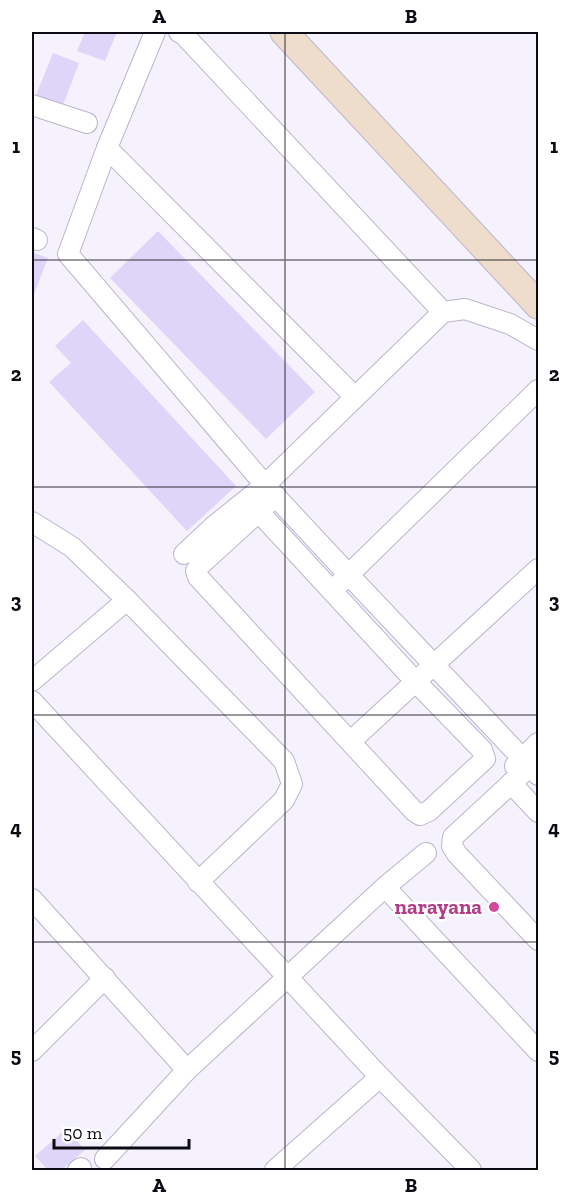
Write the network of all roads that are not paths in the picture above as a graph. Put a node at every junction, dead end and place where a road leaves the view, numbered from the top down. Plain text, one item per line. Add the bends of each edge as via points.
1 (155, 32) edge
2 (179, 32) edge
3 (284, 32) edge
4 (32, 105) edge
5 (87, 123) dead end
6 (107, 148) junction
7 (538, 305) edge
8 (443, 312) junction
9 (538, 340) edge
10 (538, 390) edge
11 (355, 397) junction
12 (270, 490) junction
13 (258, 511) junction
14 (32, 522) edge
15 (184, 554) dead end
16 (538, 569) edge
17 (348, 574) junction
18 (333, 590) junction
19 (128, 600) junction
20 (434, 665) junction
21 (32, 681) edge
22 (416, 682) junction
23 (32, 701) edge
24 (351, 741) junction
25 (538, 743) edge
26 (530, 767) edge
27 (512, 783) junction
28 (538, 812) edge
29 (454, 822) dead end
30 (426, 853) dead end
31 (198, 882) junction
32 (385, 887) junction
33 (32, 899) edge
34 (538, 940) edge
35 (288, 977) junction
36 (105, 978) junction
37 (32, 1051) edge
38 (538, 1051) edge
39 (188, 1070) junction
40 (380, 1077) junction
41 (105, 1159) dead end
42 (278, 1169) edge
43 (471, 1170) edge

1 - 6 street
2 - 8 street
3 - 7 street
4 - 5 street
6 - 11 street
6 - 12 street via 68,254
8 - 9 street via 465,309 510,324
8 - 11 street
10 - 17 street
11 - 12 street
12 - 13 street
12 - 15 street via 214,526
12 - 17 street
13 - 18 street
13 - 24 street via 199,566 198,577
14 - 19 street via 72,547
16 - 20 street
17 - 18 street
17 - 20 street
18 - 22 street
19 - 21 street
19 - 31 street via 284,761 292,784 284,800
20 - 22 street
20 - 26 street
22 - 24 street
22 - 24 street via 482,750 485,759 437,804 420,815 414,811
23 - 31 street
25 - 26 street
26 - 27 street
26 - 29 street
27 - 28 street
27 - 34 street via 453,837 452,846
30 - 32 street
31 - 35 street
32 - 35 street
32 - 38 street
33 - 36 street
35 - 39 street
35 - 40 street
36 - 37 street
36 - 39 street
39 - 41 street
40 - 42 street
40 - 43 street

